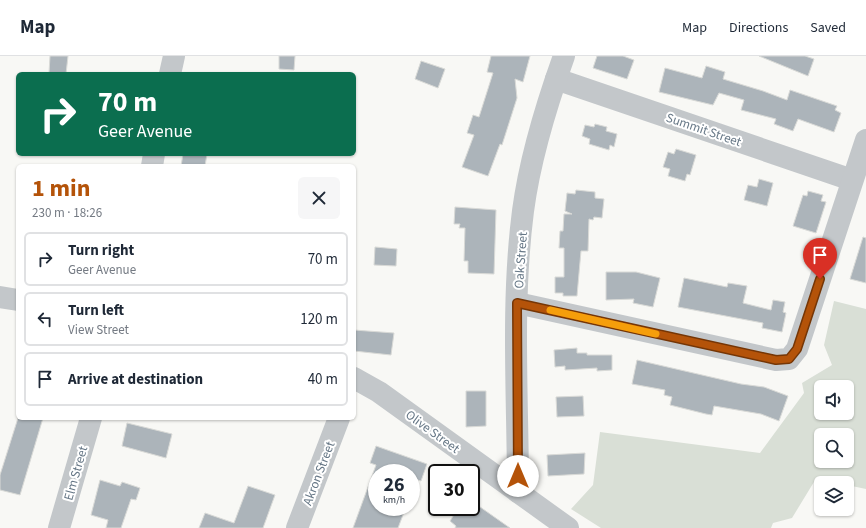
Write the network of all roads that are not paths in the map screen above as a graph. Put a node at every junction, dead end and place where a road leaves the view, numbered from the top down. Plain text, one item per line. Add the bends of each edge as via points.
1 (174, 56) edge
2 (564, 56) edge
3 (170, 72) edge
4 (556, 79) junction
5 (866, 140) edge
6 (852, 180) junction
7 (0, 297) edge
8 (16, 300) edge
9 (517, 303) junction
10 (356, 379) edge
11 (90, 420) edge
12 (338, 420) edge
13 (518, 492) junction
14 (59, 528) edge
15 (297, 528) edge
16 (568, 528) edge

1 - 3 street
2 - 4 street, Oak Street
4 - 6 street, Summit Street
4 - 9 street, Oak Street via 541,126 524,210
5 - 6 street
6 - 9 street via 797,349 789,359 776,360
7 - 8 street
9 - 13 street, Oak Street
10 - 13 street, Olive Street via 379,392
11 - 14 street, Elm Street
12 - 15 street, Akron Street
13 - 16 street, Olive Street

